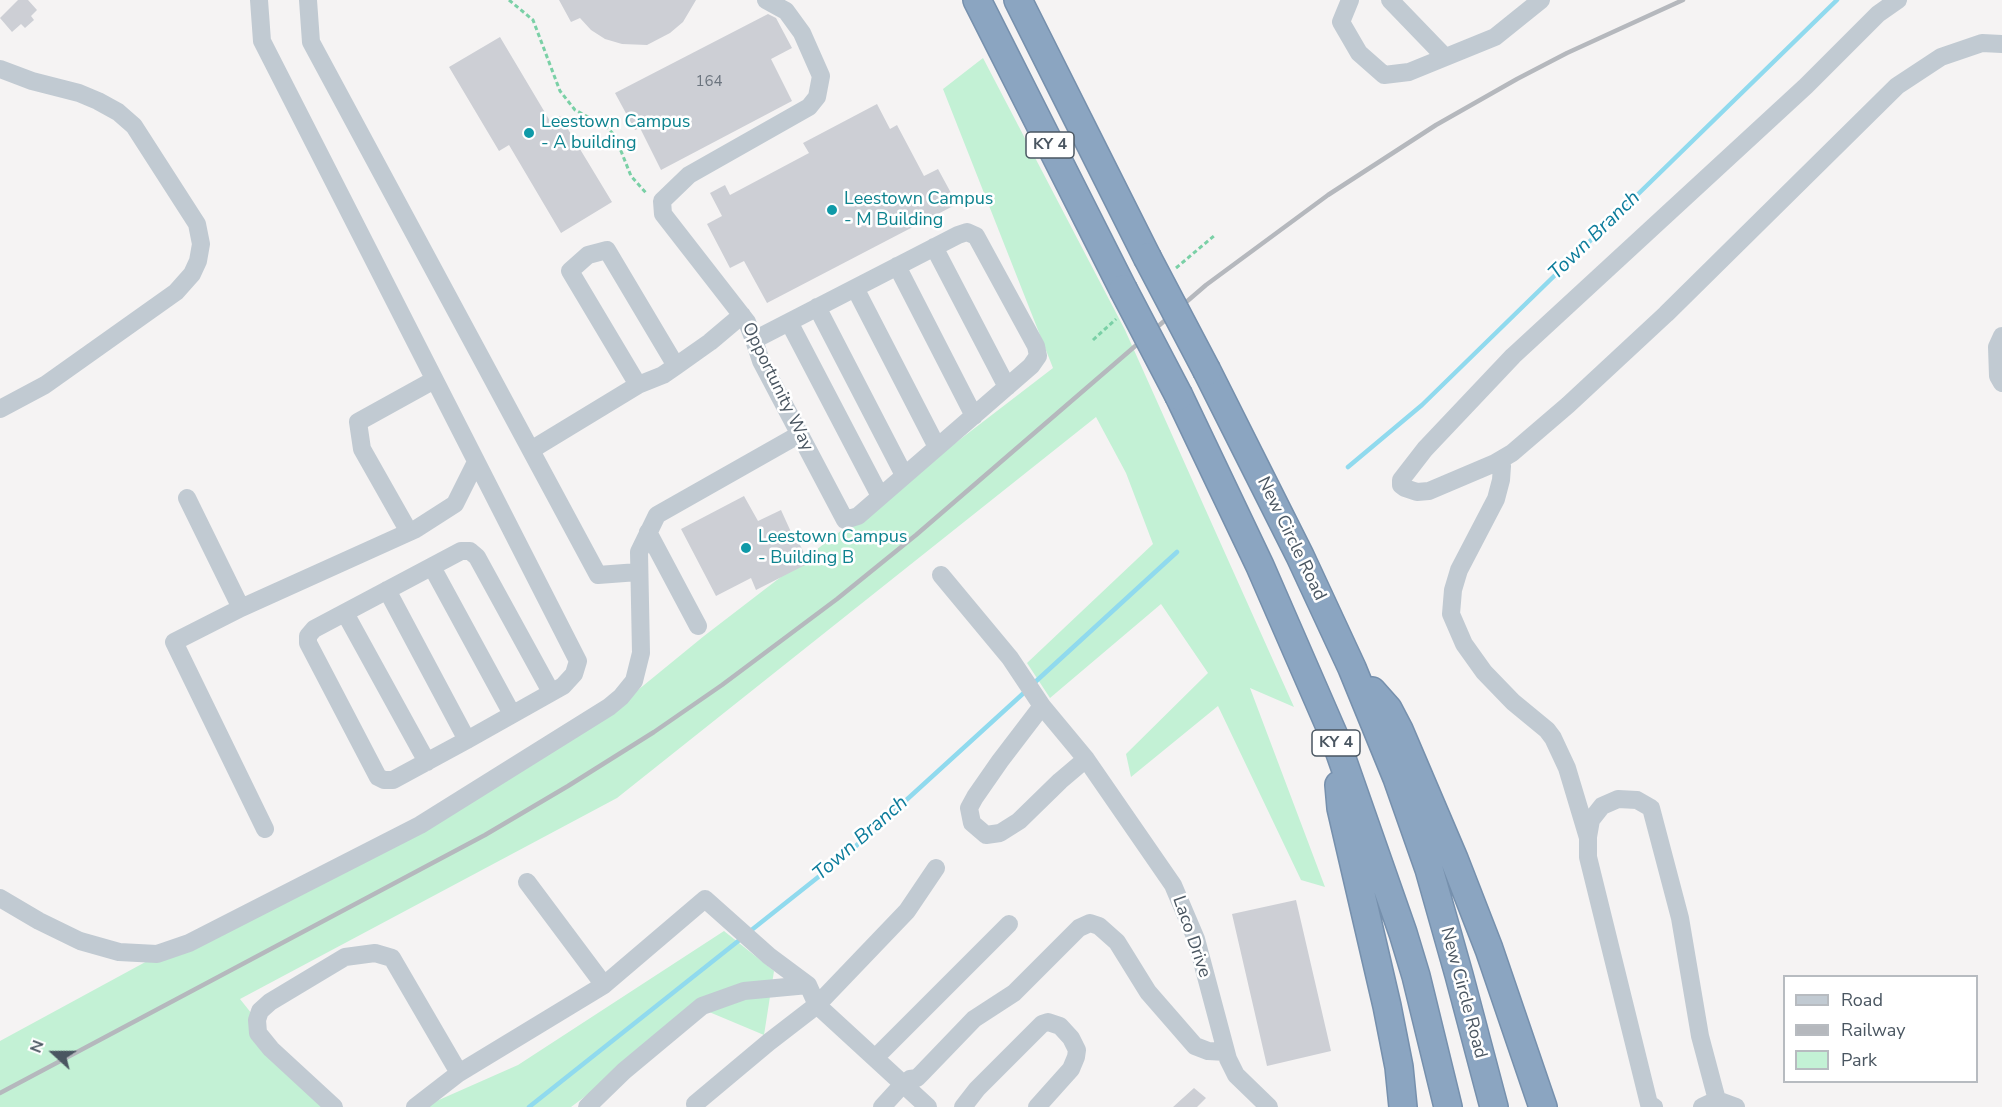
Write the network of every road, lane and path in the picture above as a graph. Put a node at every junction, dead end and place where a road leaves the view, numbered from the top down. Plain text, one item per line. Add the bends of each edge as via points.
1 (259, 0) edge
2 (308, 0) edge
3 (509, 0) edge
4 (766, 0) edge
5 (977, 0) edge
6 (1018, 0) edge
7 (1350, 0) edge
8 (1390, 0) edge
9 (1541, 0) edge
10 (1899, 0) edge
11 (2002, 44) edge
12 (1445, 57) junction
13 (0, 69) edge
14 (662, 201) junction
15 (934, 247) junction
16 (897, 266) junction
17 (855, 288) junction
18 (817, 307) junction
19 (742, 315) junction
20 (789, 321) junction
21 (2002, 336) edge
22 (754, 340) junction
23 (676, 366) junction
24 (434, 380) junction
25 (2002, 383) edge
26 (638, 385) junction
27 (1007, 387) junction
28 (0, 408) edge
29 (974, 416) junction
30 (800, 434) junction
31 (937, 447) junction
32 (531, 450) junction
33 (476, 462) junction
34 (1495, 463) junction
35 (904, 476) junction
36 (880, 496) junction
37 (187, 498) dead end
38 (648, 531) junction
39 (409, 532) junction
40 (432, 567) junction
41 (638, 573) junction
42 (941, 575) dead end
43 (387, 590) junction
44 (241, 608) junction
45 (345, 613) junction
46 (698, 626) dead end
47 (1352, 668) junction
48 (551, 692) junction
49 (1038, 700) junction
50 (512, 714) junction
51 (1334, 736) junction
52 (467, 740) junction
53 (1086, 759) junction
54 (427, 762) junction
55 (265, 829) dead end
56 (1588, 838) junction
57 (936, 868) dead end
58 (526, 882) dead end
59 (0, 898) edge
60 (1010, 924) dead end
61 (604, 985) junction
62 (808, 985) junction
63 (817, 1005) junction
64 (1226, 1052) junction
65 (875, 1058) junction
66 (459, 1073) junction
67 (903, 1084) junction
68 (1709, 1103) edge
69 (695, 1104) dead end
70 (334, 1107) edge
71 (415, 1107) edge
72 (587, 1107) edge
73 (882, 1107) edge
74 (928, 1107) edge
75 (963, 1107) edge
76 (1037, 1107) edge
77 (1269, 1107) edge
78 (1403, 1107) edge
79 (1448, 1107) edge
80 (1494, 1107) edge
81 (1543, 1107) edge
82 (1654, 1107) edge
83 (1736, 1107) edge

1 - 24 street via 262,41
2 - 32 street via 311,42
3 - 14 path via 533,20 560,91 575,110 607,127 615,136 631,176 646,194
4 - 14 street via 786,11 802,33 821,76 817,97 809,107 688,175
5 - 51 highway, KY 4, bridge via 1179,396 1260,566
6 - 47 highway, New Circle Road / KY 4, bridge via 1295,546
7 - 12 street via 1341,22 1359,53 1384,75 1409,72
8 - 12 street
9 - 12 street via 1495,37
10 - 34 street via 1878,14 1748,141 1513,356 1425,449 1401,485 1417,492 1429,491
11 - 34 street via 1982,43 1941,57 1897,87 1666,314 1568,405
13 - 28 street via 88,97 118,112 134,126 197,224 201,244 192,274 176,292 45,385
14 - 19 street, Opportunity Way via 663,214
15 - 16 street
15 - 27 street
15 - 27 street via 968,232 976,236 1036,346 1038,356 1031,366
16 - 17 street
16 - 29 street
17 - 18 street
17 - 31 street
18 - 20 street
18 - 35 street
19 - 22 street, Opportunity Way
19 - 23 street
20 - 22 street
20 - 36 street
21 - 25 street via 1997,347
22 - 30 street, Opportunity Way
23 - 26 street
23 - 26 street via 607,250 588,255 570,271
24 - 33 street
24 - 39 street via 358,423 362,449
26 - 32 street
27 - 29 street
29 - 31 street
30 - 36 street, Opportunity Way via 845,520 858,516
30 - 38 street via 657,514
31 - 35 street
32 - 41 street via 598,575
33 - 39 street via 455,504
33 - 48 street via 578,661 574,674
34 - 56 street via 1502,466 1496,500 1459,570 1451,614 1464,644 1484,672 1553,738 1567,768
35 - 36 street
37 - 44 street
38 - 41 street via 639,552
38 - 46 street
39 - 44 street
40 - 43 street
40 - 48 street via 461,551 477,557
40 - 50 street
41 - 59 street via 641,653 634,681 615,702 420,825 199,938 157,954 119,952 80,941
42 - 49 street, Laco Drive via 1010,658
43 - 45 street
43 - 52 street
44 - 55 street via 174,642
45 - 54 street
45 - 54 street via 314,629 308,643 378,777 393,780
47 - 80 highway, New Circle Road / KY 4 via 1429,869
47 - 81 highway via 1388,710 1399,730 1489,949
48 - 50 street
49 - 53 street, Laco Drive
49 - 53 street via 969,808 972,823 986,835 1000,833 1019,821
50 - 52 street
51 - 78 highway via 1341,808 1387,1006
51 - 79 highway, KY 4 via 1403,933
52 - 54 street
53 - 64 street, Laco Drive via 1173,885 1196,939
56 - 68 street via 1591,820 1602,806 1618,799 1637,800 1651,808 1680,918
56 - 82 street via 1588,857 1646,1093
57 - 63 street via 907,911
58 - 61 street
60 - 65 street
61 - 62 street via 705,899
61 - 66 street
62 - 63 street
62 - 72 street via 744,991 702,1006
63 - 65 street
63 - 69 street
64 - 67 street via 1195,1046 1148,992 1117,942 1090,922 1079,928 1014,993 974,1019 917,1078
64 - 77 street, Laco Drive via 1236,1075
65 - 67 street
66 - 70 street via 392,958 375,953 345,957 270,1002 256,1020 258,1033 271,1049
66 - 71 street
67 - 73 street
67 - 74 street
68 - 83 street
75 - 76 street via 1048,1022 1060,1026 1077,1050 1071,1069

